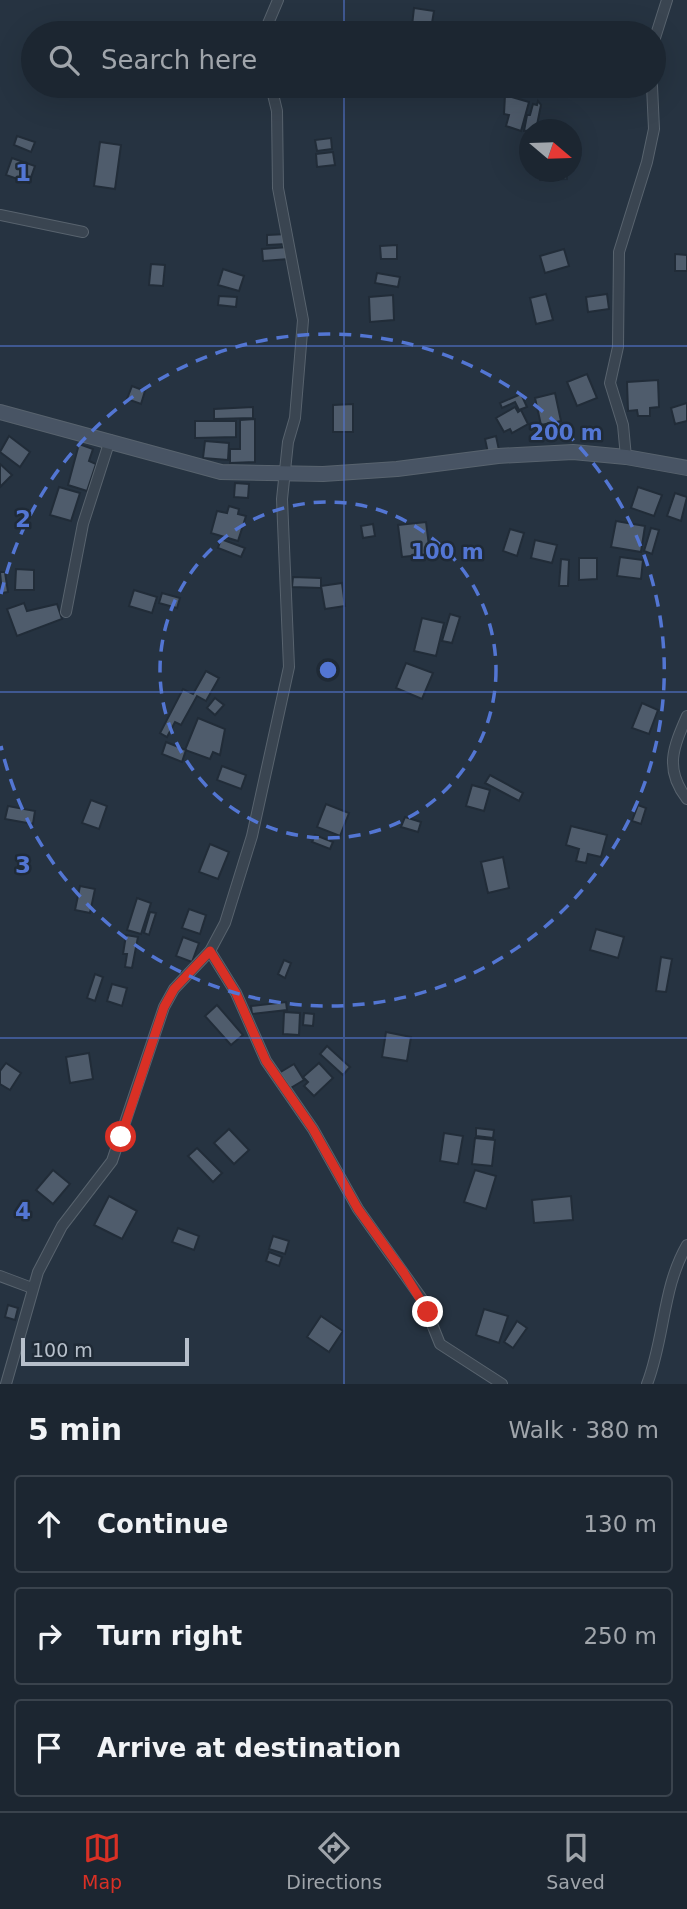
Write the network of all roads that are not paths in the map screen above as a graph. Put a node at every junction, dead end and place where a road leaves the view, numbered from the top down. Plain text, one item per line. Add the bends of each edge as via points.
1 (278, 0) edge
2 (667, 0) edge
3 (269, 21) edge
4 (660, 21) edge
5 (273, 98) edge
6 (653, 98) edge
7 (0, 215) edge
8 (83, 232) dead end
9 (0, 412) edge
10 (110, 440) junction
11 (626, 457) junction
12 (687, 468) edge
13 (287, 474) junction
14 (66, 612) dead end
15 (687, 716) edge
16 (687, 799) edge
17 (210, 951) junction
18 (687, 1245) edge
19 (0, 1276) edge
20 (32, 1288) junction
21 (6, 1384) edge
22 (502, 1384) edge
23 (648, 1384) edge

1 - 3 street
2 - 4 street
5 - 13 street via 278,188 303,320
6 - 11 street via 654,129 648,162 619,251 618,347 610,383 623,425
7 - 8 street
9 - 10 street
10 - 13 street via 221,472
10 - 14 street via 83,524
11 - 12 street
11 - 13 street via 573,452 510,455 397,469
13 - 17 street via 281,529 289,667 253,836 225,923
15 - 16 street via 671,762 674,781
17 - 20 street via 174,989 164,1007 112,1161 62,1226
17 - 22 street via 236,993 266,1061 313,1129 358,1209 422,1299 440,1344
18 - 23 street via 668,1292
19 - 20 street
20 - 21 street

